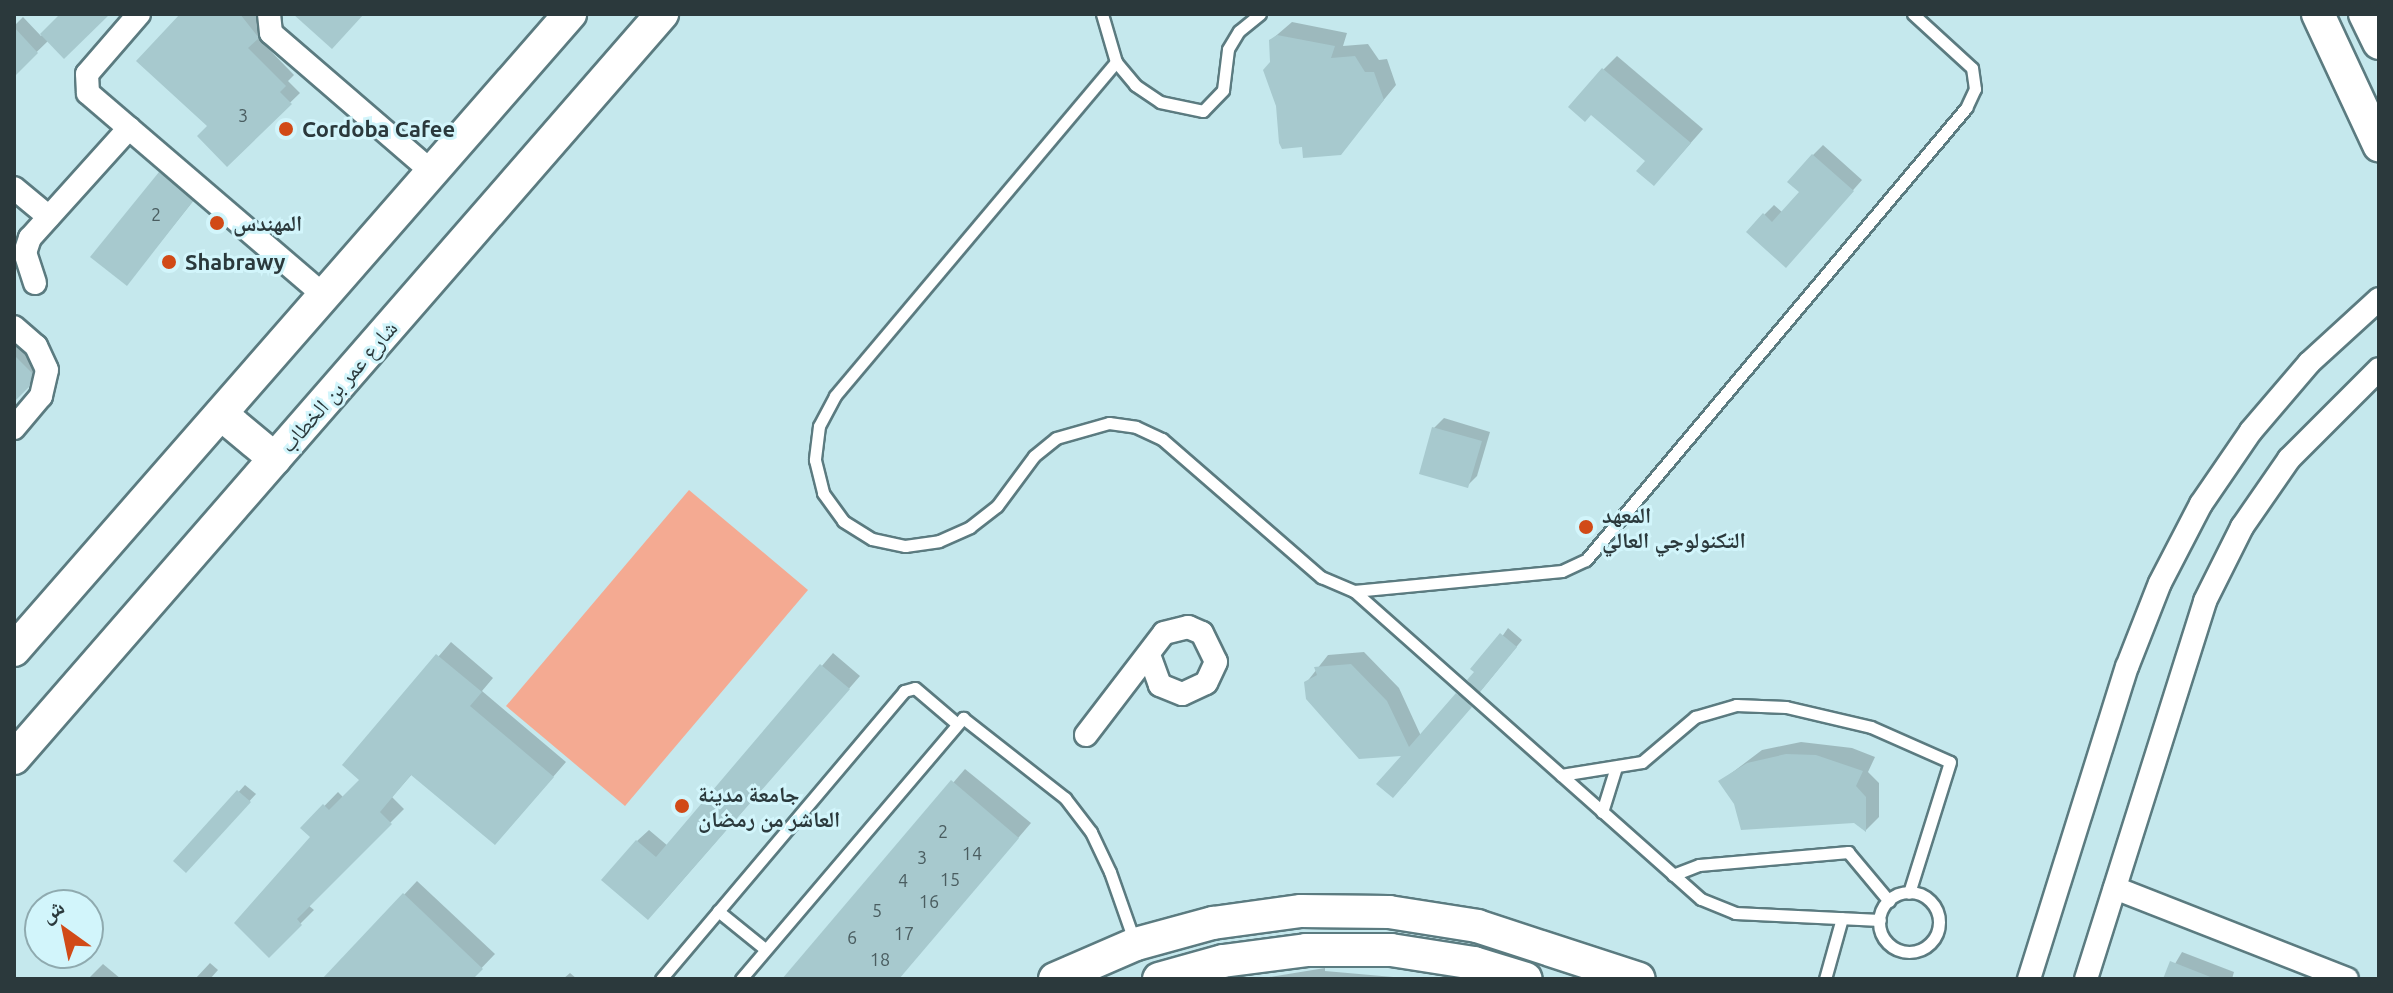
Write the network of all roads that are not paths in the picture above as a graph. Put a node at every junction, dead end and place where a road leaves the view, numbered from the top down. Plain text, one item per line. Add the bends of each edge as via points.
1 (139, 14) edge
2 (269, 14) edge
3 (570, 14) edge
4 (662, 14) edge
5 (1102, 14) edge
6 (1260, 14) edge
7 (1913, 14) edge
8 (2318, 14) edge
9 (2365, 14) edge
10 (2379, 43) edge
11 (1116, 62) junction
12 (129, 128) junction
13 (2379, 145) edge
14 (432, 172) junction
15 (14, 188) edge
16 (49, 217) junction
17 (35, 283) dead end
18 (324, 295) junction
19 (2379, 299) edge
20 (14, 327) edge
21 (2379, 369) edge
22 (221, 414) junction
23 (14, 428) edge
24 (275, 459) junction
25 (1354, 591) junction
26 (14, 650) edge
27 (1149, 655) dead end
28 (955, 722) junction
29 (1086, 735) dead end
30 (14, 758) edge
31 (1616, 767) junction
32 (1561, 775) junction
33 (1602, 812) junction
34 (1673, 875) junction
35 (2115, 888) junction
36 (1909, 893) junction
37 (1889, 901) junction
38 (718, 911) junction
39 (1842, 918) junction
40 (1880, 920) junction
41 (1136, 944) junction
42 (765, 949) junction
43 (661, 979) edge
44 (741, 979) edge
45 (1055, 979) edge
46 (1159, 979) edge
47 (1526, 979) edge
48 (1639, 979) edge
49 (1825, 979) edge
50 (2029, 979) edge
51 (2086, 979) edge
52 (2347, 979) edge

1 - 12 street via 85,80 88,93
2 - 14 street via 271,33
3 - 14 street
4 - 24 street, شارع عمر بن الخطاب
5 - 11 lane
6 - 11 lane via 1239,31 1228,49 1223,90 1203,111 1160,102
7 - 25 lane via 1972,68 1975,89 1966,108 1586,560 1562,571
8 - 13 street
9 - 10 street
11 - 25 lane via 835,396 817,438 815,460 823,493 843,521 872,539 905,546 939,541 970,527 997,506 1034,456 1056,438 1095,425 1136,427 1162,439 1321,577
12 - 16 street
12 - 18 street
14 - 18 street
15 - 16 street
16 - 17 street via 30,238 25,253
18 - 22 street
19 - 50 street via 2309,363 2251,431 2201,504 2160,583 2127,667
20 - 23 street via 36,346 47,370 41,396
21 - 35 street via 2289,459 2242,527 2205,601
22 - 24 street
22 - 26 street
24 - 30 street, شارع عمر بن الخطاب
25 - 32 lane
27 - 29 street
28 - 38 lane via 915,688 904,691
28 - 41 lane via 972,720 1065,798 1091,832
28 - 42 lane
31 - 32 lane
31 - 33 lane
31 - 36 lane via 1648,758 1695,717 1736,705 1815,712 1897,738 1950,762
32 - 33 lane
33 - 34 lane
34 - 37 lane via 1699,865 1848,852
34 - 39 lane via 1701,899 1735,913
35 - 51 street
35 - 52 street
36 - 37 lane
36 - 40 lane via 1926,898 1937,911 1938,929 1930,944 1914,952 1897,949 1884,937
37 - 40 lane
38 - 42 lane
38 - 43 lane
39 - 40 lane
39 - 49 lane
41 - 45 street
41 - 48 street via 1213,923 1301,911 1389,912 1477,926
42 - 44 lane
46 - 47 street via 1223,961 1306,950 1391,950 1474,963

